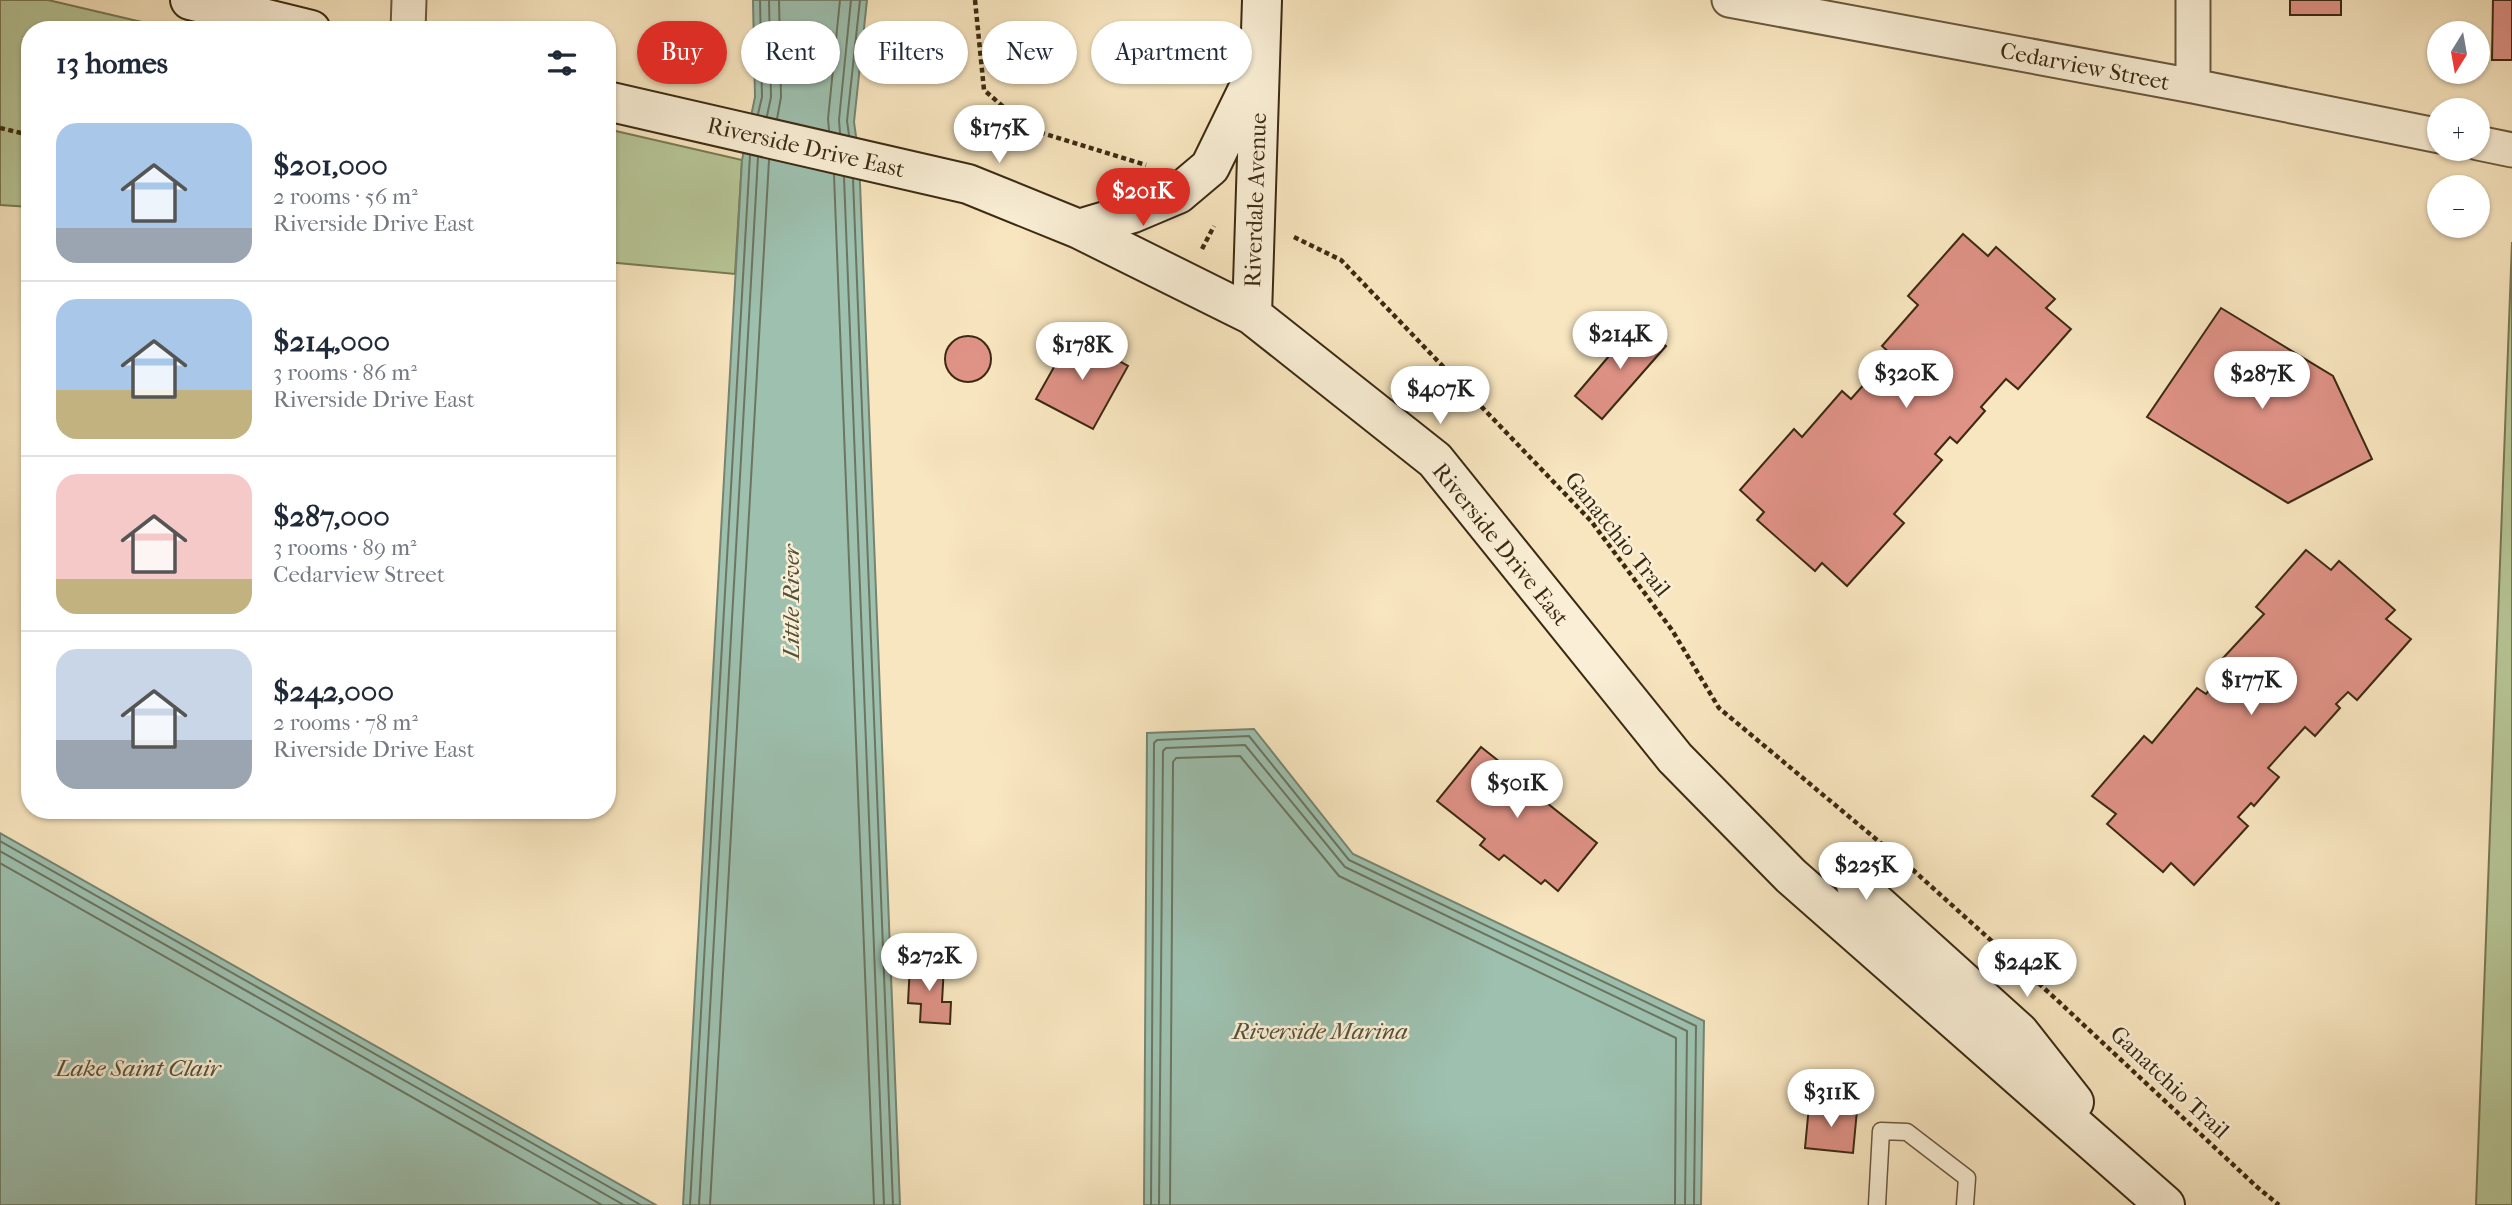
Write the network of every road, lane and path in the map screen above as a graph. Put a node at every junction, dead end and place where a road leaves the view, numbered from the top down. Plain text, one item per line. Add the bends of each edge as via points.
1 (190, 0) edge
2 (409, 0) edge
3 (975, 0) edge
4 (1262, 0) edge
5 (1729, 0) edge
6 (2193, 0) edge
7 (275, 21) edge
8 (408, 21) edge
9 (1259, 67) junction
10 (2193, 86) junction
11 (616, 103) edge
12 (0, 128) edge
13 (21, 133) edge
14 (2427, 133) edge
15 (2490, 145) edge
16 (2512, 150) edge
17 (1147, 165) dead end
18 (1216, 222) dead end
19 (1079, 229) junction
20 (1304, 241) dead end
21 (1200, 253) dead end
22 (1252, 315) junction
23 (1857, 884) dead end
24 (2131, 1175) junction
25 (1877, 1205) edge
26 (1965, 1205) edge
27 (2165, 1205) edge
28 (2279, 1205) edge

1 - 7 main road
2 - 8 street
3 - 17 path via 984,90 1029,129
4 - 9 main road, Riverdale Avenue
5 - 10 street, Cedarview Street
6 - 10 street
9 - 19 main road via 1210,167 1178,194
9 - 22 main road, Riverdale Avenue
10 - 14 street, Cedarview Street
11 - 19 main road, Riverside Drive East via 968,184
12 - 13 path
15 - 16 street
18 - 21 path
19 - 22 main road, Riverside Drive East
20 - 28 path, Ganatchio Trail via 1341,260 1591,521 1672,630 1720,708 1913,870
22 - 24 main road, Riverside Drive East via 1435,460 1675,758 1791,876
23 - 24 main road via 2019,1032
24 - 27 main road, Riverside Drive East
25 - 26 lane via 1881,1131 1907,1132 1967,1178

